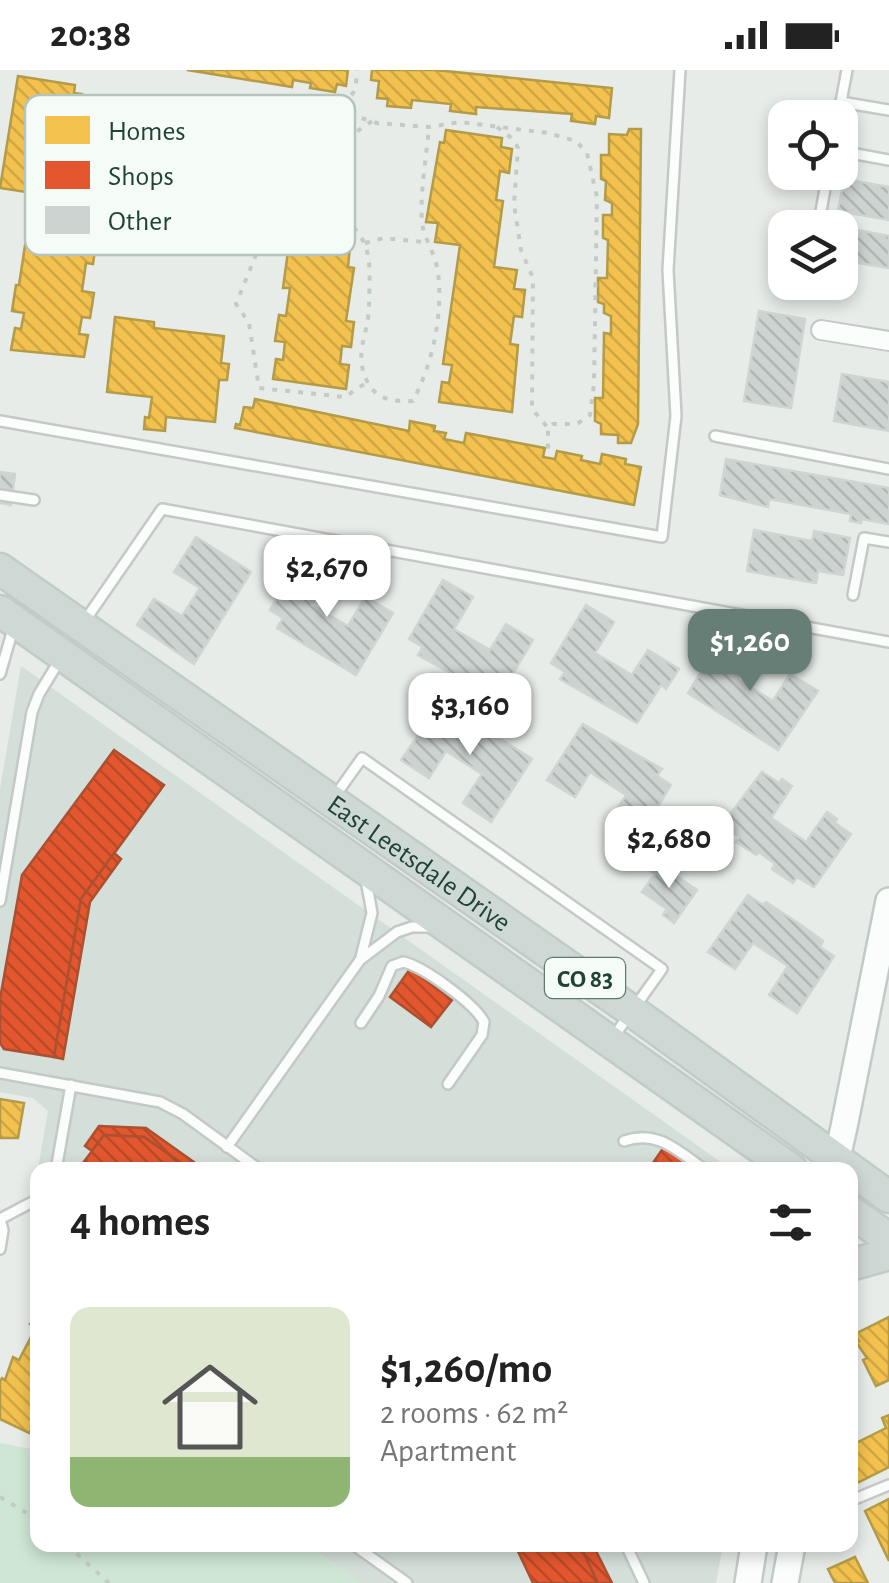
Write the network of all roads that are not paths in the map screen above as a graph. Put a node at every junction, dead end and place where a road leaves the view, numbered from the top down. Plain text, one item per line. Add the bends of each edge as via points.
1 (680, 70) edge
2 (847, 70) edge
3 (841, 100) edge
4 (858, 105) edge
5 (889, 110) edge
6 (858, 154) edge
7 (889, 160) edge
8 (821, 330) dead end
9 (889, 341) edge
10 (0, 421) edge
11 (715, 436) dead end
12 (889, 469) edge
13 (0, 495) edge
14 (34, 500) dead end
15 (889, 542) edge
16 (0, 569) edge
17 (854, 595) dead end
18 (8, 617) edge
19 (82, 626) junction
20 (889, 642) edge
21 (2, 653) edge
22 (63, 655) junction
23 (0, 674) edge
24 (332, 800) junction
25 (354, 859) junction
26 (0, 900) edge
27 (889, 901) edge
28 (464, 937) junction
29 (360, 960) junction
30 (632, 1011) junction
31 (361, 1023) dead end
32 (611, 1041) junction
33 (0, 1072) edge
34 (70, 1084) junction
35 (448, 1084) dead end
36 (624, 1141) dead end
37 (227, 1147) junction
38 (57, 1162) edge
39 (249, 1162) edge
40 (693, 1162) edge
41 (781, 1162) edge
42 (830, 1162) edge
43 (836, 1162) edge
44 (858, 1179) edge
45 (889, 1197) edge
46 (30, 1203) edge
47 (858, 1217) edge
48 (0, 1220) edge
49 (889, 1239) edge
50 (0, 1249) edge
51 (889, 1254) edge
52 (858, 1263) edge
53 (889, 1485) edge
54 (858, 1498) edge
55 (364, 1552) edge
56 (629, 1552) edge
57 (753, 1552) edge
58 (791, 1552) edge
59 (407, 1583) edge
60 (644, 1583) edge
61 (748, 1583) edge
62 (785, 1583) edge

1 - 10 lane via 668,270 676,416 662,538
2 - 3 lane
4 - 5 lane
6 - 7 lane
8 - 9 street
11 - 12 lane
13 - 14 lane
15 - 17 lane via 864,538
16 - 19 main road, East Leetsdale Drive / CO 83
18 - 21 lane
18 - 22 main road, East Leetsdale Drive / CO 83
19 - 20 lane via 162,509
19 - 24 main road, East Leetsdale Drive / CO 83
21 - 23 lane
22 - 25 main road, East Leetsdale Drive / CO 83
22 - 26 lane via 32,712
24 - 30 main road, East Leetsdale Drive / CO 83
24 - 30 lane via 362,758 394,780 662,969
25 - 28 main road, East Leetsdale Drive / CO 83
25 - 29 lane via 372,907
27 - 43 main road
28 - 29 lane via 412,927
28 - 32 main road, East Leetsdale Drive / CO 83
29 - 37 lane
30 - 32 lane
30 - 42 main road, East Leetsdale Drive / CO 83
31 - 35 lane via 392,966 417,967 484,1022 484,1032
32 - 41 main road, East Leetsdale Drive / CO 83
33 - 34 lane
34 - 37 lane via 160,1102
34 - 38 lane
36 - 40 lane via 655,1137
37 - 39 lane
44 - 45 main road, CO 83
46 - 48 lane
47 - 49 main road
48 - 50 lane
51 - 52 main road
53 - 54 lane
55 - 59 lane
56 - 60 lane
57 - 61 main road
58 - 62 main road

